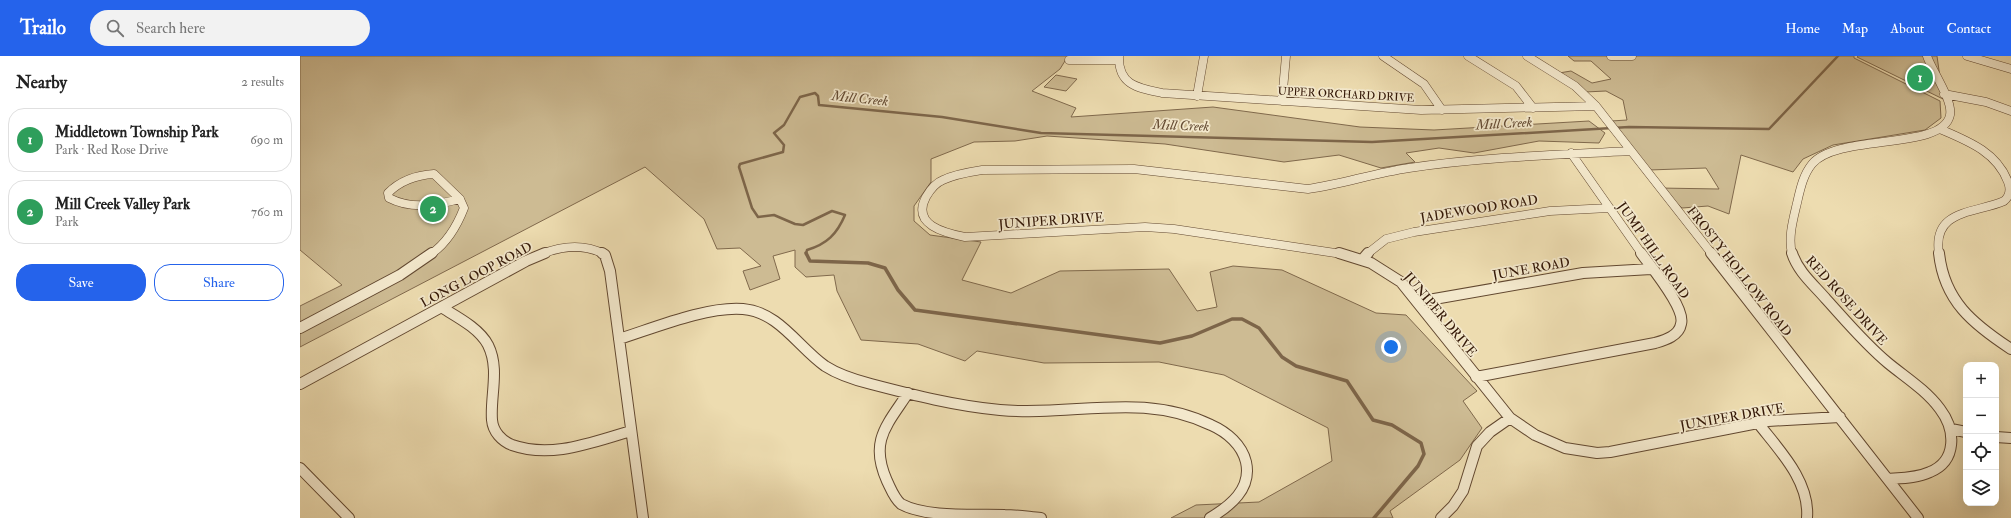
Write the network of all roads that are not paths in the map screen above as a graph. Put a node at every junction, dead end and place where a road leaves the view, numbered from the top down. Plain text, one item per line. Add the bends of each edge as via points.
1 (1204, 56) edge
2 (1286, 56) edge
3 (1383, 56) edge
4 (1468, 56) edge
5 (1527, 56) edge
6 (1611, 56) edge
7 (1632, 56) edge
8 (1927, 56) edge
9 (1967, 56) edge
10 (1118, 58) edge
11 (1069, 60) dead end
12 (2011, 69) edge
13 (1944, 94) junction
14 (1197, 96) junction
15 (1282, 101) junction
16 (1596, 106) junction
17 (1533, 108) junction
18 (1442, 110) junction
19 (2011, 111) edge
20 (1940, 129) junction
21 (1630, 151) junction
22 (1571, 153) junction
23 (460, 199) junction
24 (1609, 208) junction
25 (1362, 260) junction
26 (1651, 269) junction
27 (1417, 302) junction
28 (441, 307) junction
29 (300, 328) edge
30 (619, 339) junction
31 (2011, 349) edge
32 (1476, 377) junction
33 (300, 384) edge
34 (908, 394) junction
35 (1840, 417) junction
36 (1510, 418) junction
37 (1758, 423) junction
38 (1951, 429) junction
39 (631, 431) junction
40 (1963, 431) edge
41 (1999, 437) edge
42 (2011, 438) edge
43 (300, 468) edge
44 (1888, 479) junction
45 (349, 518) edge
46 (643, 518) edge
47 (1041, 518) edge
48 (1210, 518) edge
49 (1441, 518) edge
50 (1807, 518) edge
51 (1918, 518) edge

1 - 14 street
2 - 15 street
3 - 18 street via 1426,85
4 - 17 street via 1516,86
5 - 16 street, FROSTY HOLLOW ROAD via 1575,86
6 - 7 street
8 - 13 street
9 - 12 street
10 - 11 street
10 - 14 street, UPPER ORCHARD DRIVE via 1118,70 1121,75 1136,86 1162,93
13 - 19 street via 1986,102
13 - 20 street via 1950,111 1946,124
14 - 15 street, UPPER ORCHARD DRIVE
15 - 18 street, UPPER ORCHARD DRIVE
16 - 17 street, UPPER ORCHARD DRIVE
16 - 21 street, FROSTY HOLLOW ROAD
17 - 18 street, UPPER ORCHARD DRIVE
20 - 31 street via 1985,151 2006,172 2010,190 2007,200 1950,219 1940,233 1938,246 1944,279 1958,304 1981,327
20 - 38 street, RED ROSE DRIVE via 1924,136 1853,145 1830,151 1816,159 1809,168 1801,188 1790,231 1790,243 1792,254 1802,271 1858,335 1923,390 1940,408
21 - 22 street, JUNIPER DRIVE
21 - 35 street, FROSTY HOLLOW ROAD
22 - 24 street, JUMP HILL ROAD
22 - 25 street, JUNIPER DRIVE via 1475,159 1407,168 1308,189 1134,169 982,170 942,180 930,190 922,205 923,216 930,226 944,233 965,237 1157,227 1325,251
23 - 23 street via 460,196 434,174 406,179 388,193 388,198 398,204 420,206
23 - 29 street via 464,208 456,227 437,250 400,275
24 - 25 street, JADEWOOD ROAD via 1550,211 1414,232 1381,242
24 - 26 street, JUMP HILL ROAD
25 - 27 street, JUNIPER DRIVE via 1393,276 1408,289
26 - 27 street, JUNE ROAD via 1583,273
26 - 32 street, JUMP HILL ROAD via 1680,311 1682,322 1674,336 1655,343
27 - 32 street, JUNIPER DRIVE
28 - 30 street, LONG LOOP ROAD via 534,257 557,249 584,248 604,254 607,260
28 - 33 street, LONG LOOP ROAD
28 - 39 street via 478,333 489,346 493,361 492,421 495,432 503,441 525,449 545,451 579,446
30 - 34 street via 719,310 751,310 772,320 831,369 852,378
30 - 39 street, LONG LOOP ROAD
32 - 36 street, JUNIPER DRIVE
34 - 47 street via 883,431 878,447 883,472 900,503 911,510 931,516
34 - 48 street via 984,409 1041,412 1141,406 1176,410 1200,419 1233,440 1241,450 1246,469 1246,481 1237,499
35 - 37 street, JUNIPER DRIVE
35 - 44 street, FROSTY HOLLOW ROAD
36 - 37 street, JUNIPER DRIVE via 1553,444 1576,451 1597,453 1636,448
36 - 49 street via 1479,442 1471,459 1464,488 1453,506
37 - 50 street via 1800,482 1808,502
38 - 40 street
38 - 44 street, RED ROSE DRIVE via 1953,446 1942,466 1919,476
39 - 46 street, LONG LOOP ROAD
41 - 42 street
43 - 45 street
44 - 51 street, FROSTY HOLLOW ROAD

